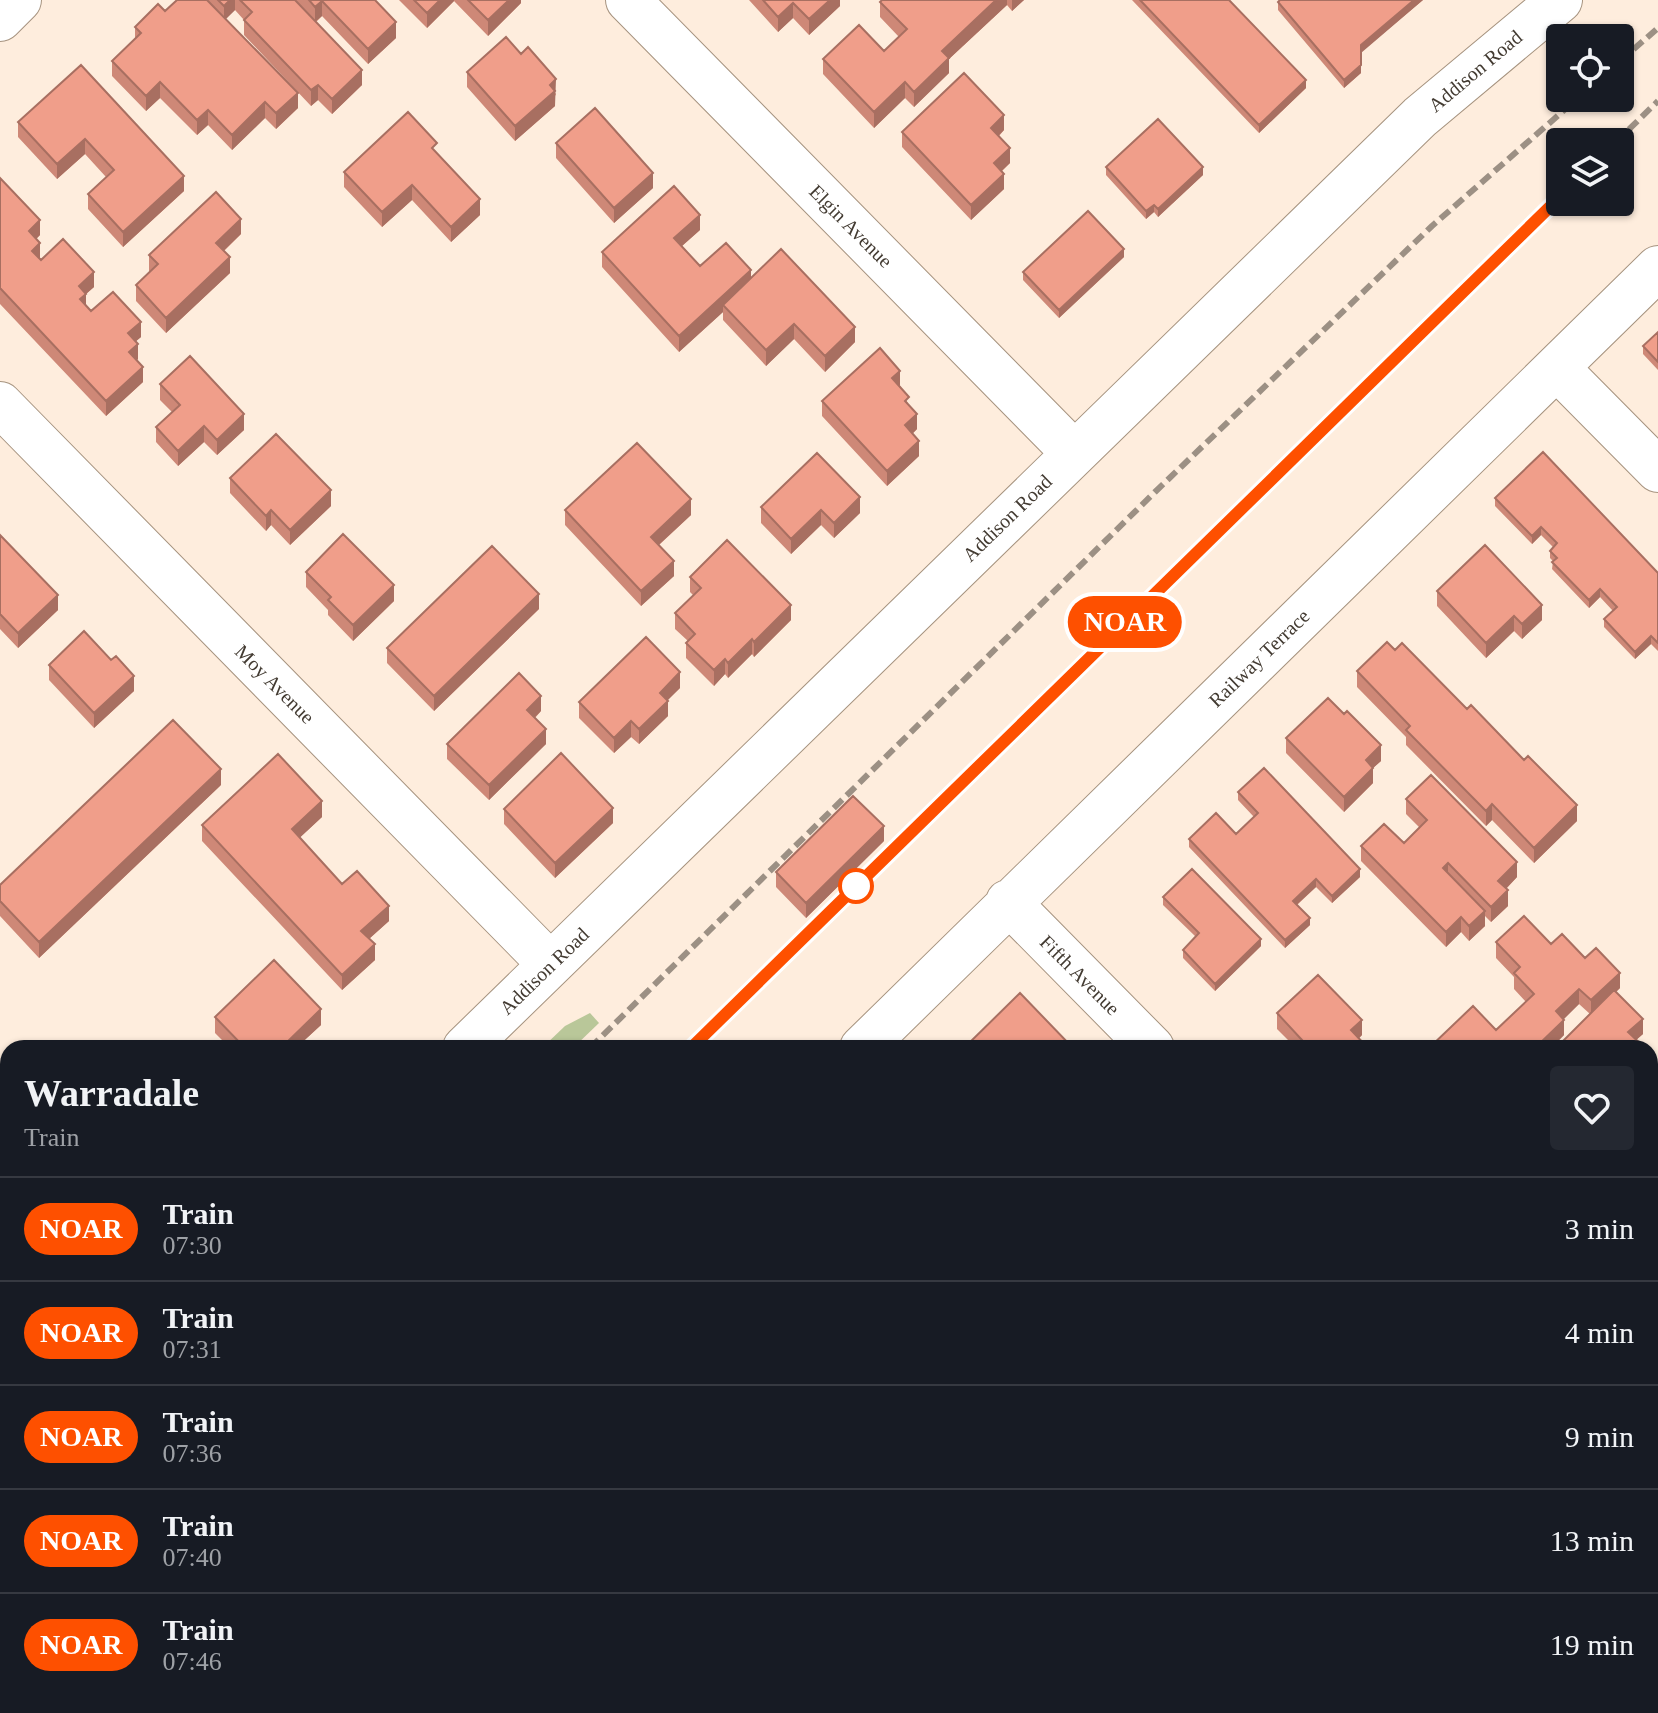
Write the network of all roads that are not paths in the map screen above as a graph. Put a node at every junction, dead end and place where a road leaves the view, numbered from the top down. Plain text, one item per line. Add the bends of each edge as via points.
1 (19, 0) edge
2 (628, 0) edge
3 (1560, 0) edge
4 (0, 19) edge
5 (1658, 268) edge
6 (1557, 368) junction
7 (0, 404) edge
8 (1073, 452) junction
9 (1658, 470) edge
10 (1008, 902) junction
11 (550, 964) junction
12 (473, 1040) edge
13 (870, 1040) edge
14 (1144, 1040) edge

1 - 4 street
2 - 8 street, Elgin Avenue
3 - 8 street, Addison Road via 1420,117
5 - 6 street, Railway Terrace
6 - 9 street
6 - 10 street, Railway Terrace
7 - 11 street, Moy Avenue
8 - 11 street, Addison Road
10 - 13 street, Railway Terrace
10 - 14 street, Fifth Avenue
11 - 12 street, Addison Road

